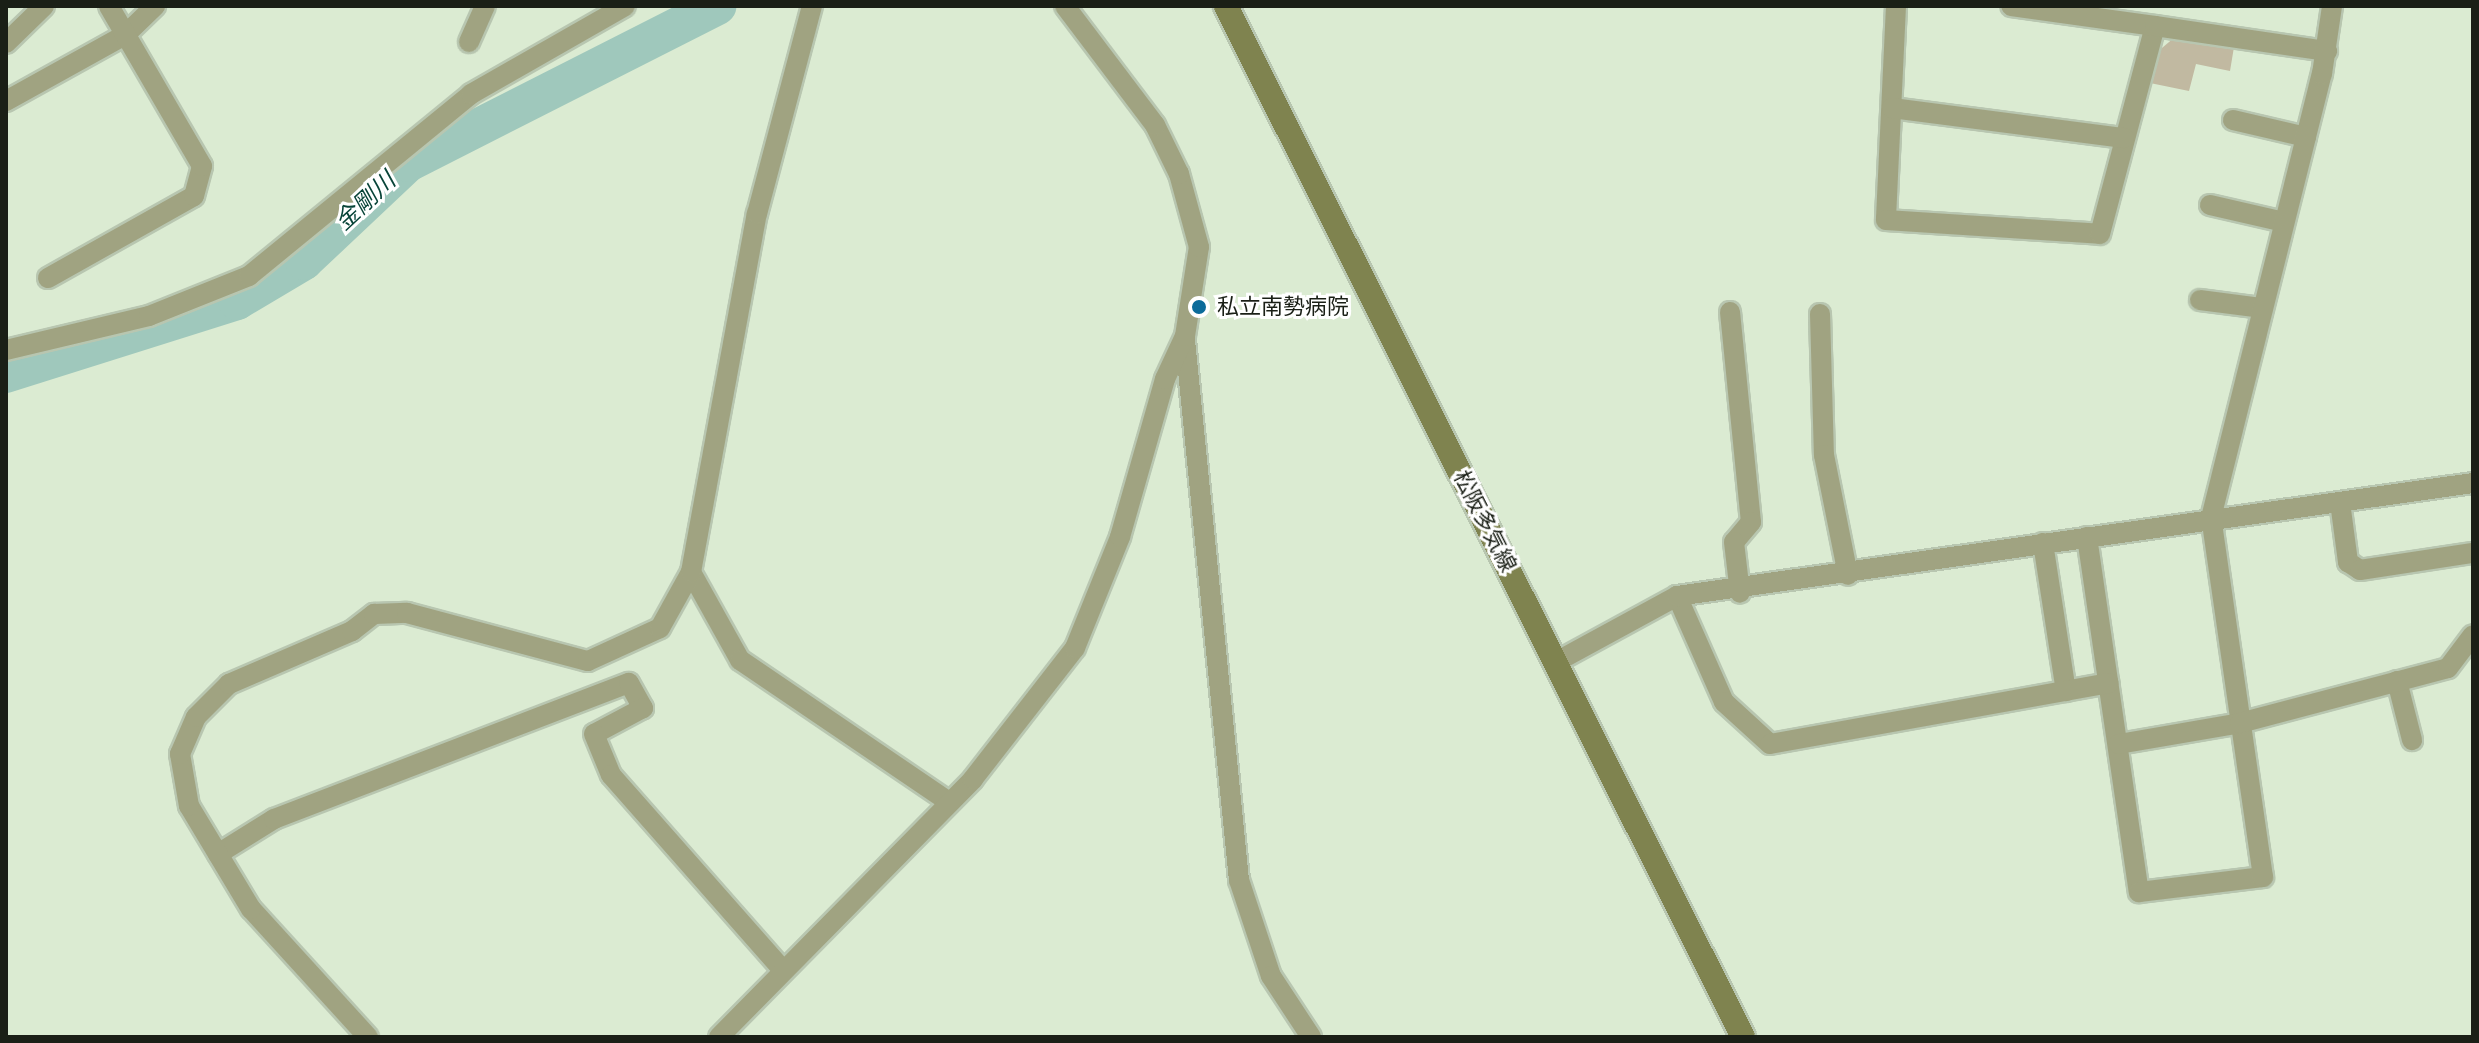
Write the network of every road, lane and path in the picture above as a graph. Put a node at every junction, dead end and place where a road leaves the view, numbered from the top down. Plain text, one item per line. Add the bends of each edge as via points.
1 (44, 6) edge
2 (109, 6) edge
3 (155, 6) edge
4 (485, 6) edge
5 (625, 6) edge
6 (812, 6) edge
7 (1065, 6) edge
8 (1226, 6) edge
9 (1896, 6) edge
10 (2011, 6) edge
11 (2332, 6) edge
12 (2155, 26) junction
13 (125, 35) junction
14 (469, 42) dead end
15 (6, 43) edge
16 (2327, 51) junction
17 (6, 101) edge
18 (1892, 108) junction
19 (2233, 120) dead end
20 (2306, 137) junction
21 (2124, 138) junction
22 (2210, 205) dead end
23 (2284, 222) junction
24 (48, 278) dead end
25 (2200, 300) dead end
26 (2262, 308) junction
27 (1730, 312) dead end
28 (1820, 314) dead end
29 (1185, 336) junction
30 (6, 350) edge
31 (2473, 483) edge
32 (2340, 502) junction
33 (2211, 518) junction
34 (2087, 537) junction
35 (2043, 543) junction
36 (2473, 553) edge
37 (691, 572) junction
38 (1848, 575) junction
39 (1740, 593) junction
40 (1677, 596) junction
41 (2473, 635) edge
42 (1556, 662) junction
43 (2397, 681) junction
44 (2109, 683) junction
45 (2066, 691) junction
46 (2240, 723) junction
47 (2412, 740) dead end
48 (2119, 744) junction
49 (946, 800) junction
50 (218, 854) junction
51 (783, 970) junction
52 (368, 1037) edge
53 (719, 1037) edge
54 (1311, 1037) edge
55 (1743, 1037) edge

1 - 15 street
2 - 13 street
3 - 13 street
4 - 14 street
5 - 30 street via 471,94 249,276 149,316
6 - 37 street via 757,214
7 - 29 street via 1155,125 1179,174 1199,247
8 - 42 main road, 松阪多気線
9 - 18 street
10 - 12 street
11 - 16 street
12 - 16 street
12 - 21 street
13 - 17 street
13 - 24 street via 202,166 194,196
16 - 20 street
18 - 21 street
18 - 21 street via 1886,220 2100,234
19 - 20 street
20 - 23 street
22 - 23 street
23 - 26 street
25 - 26 street
26 - 33 street
27 - 39 street via 1751,522 1734,542
28 - 38 street via 1824,455
29 - 49 street via 1165,379 1100,597 1075,648 973,779
29 - 54 street via 1239,880 1271,976
31 - 32 street
32 - 33 street
32 - 36 street via 2348,562 2360,570
33 - 34 street
33 - 46 street
34 - 35 street
34 - 44 street
35 - 38 street
35 - 45 street
37 - 49 street via 740,660
37 - 50 street via 660,628 588,661 407,613 374,614 352,631 229,684 196,717 180,754 189,806
38 - 39 street
39 - 40 street
40 - 42 street
40 - 45 street via 1724,702 1770,744
41 - 43 street via 2448,668
42 - 55 main road, 松阪多気線
43 - 46 street
43 - 47 street
44 - 45 street
44 - 48 street
46 - 48 street
46 - 48 street via 2263,877 2139,892
49 - 51 street
50 - 51 street via 274,819 629,683 643,708 594,734 611,775
50 - 52 street via 251,909
51 - 53 street

